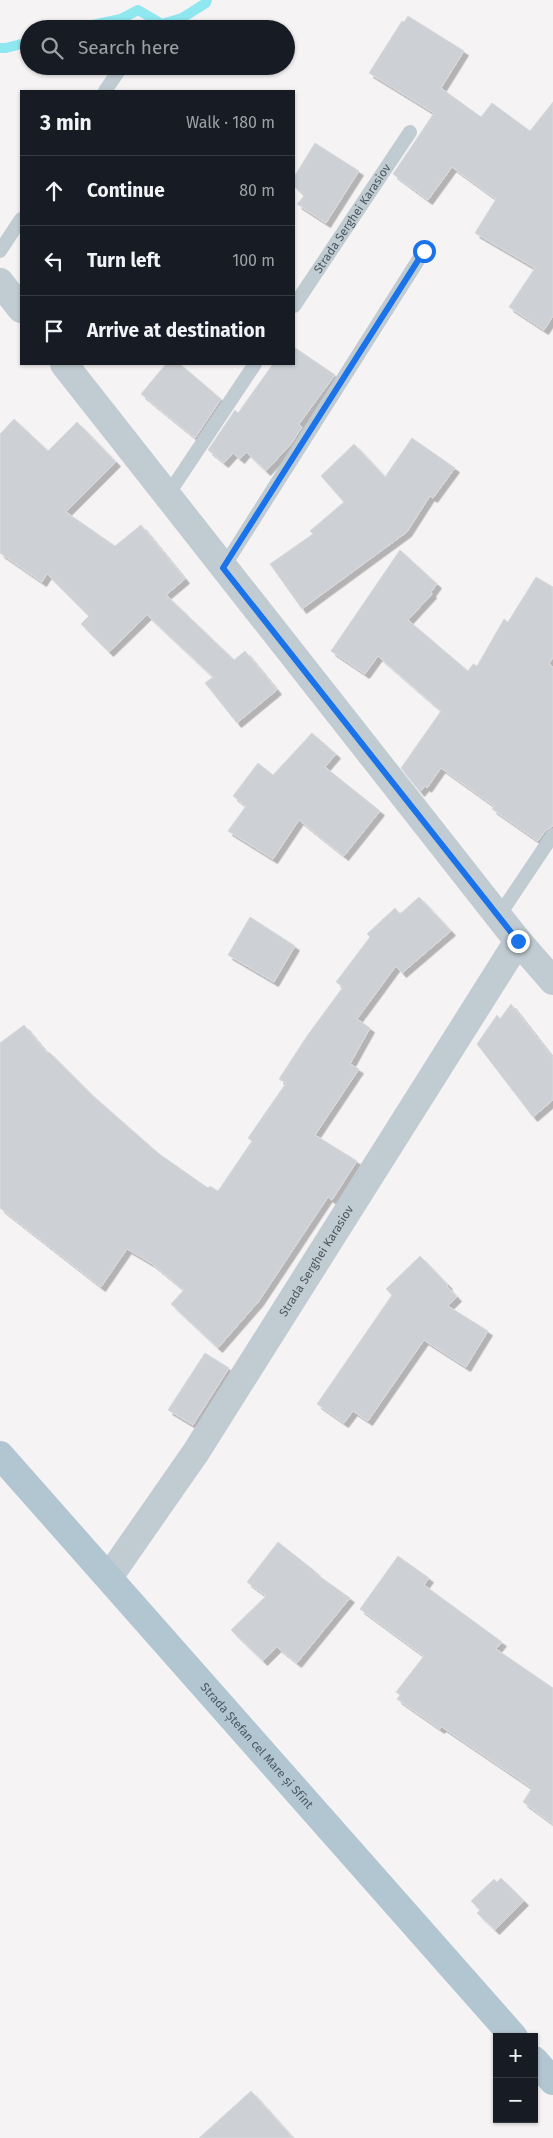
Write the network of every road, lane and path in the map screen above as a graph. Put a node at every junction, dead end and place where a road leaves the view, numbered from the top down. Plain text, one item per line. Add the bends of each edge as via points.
1 (116, 75) edge
2 (106, 90) edge
3 (410, 132) dead end
4 (20, 221) edge
5 (0, 251) edge
6 (424, 251) dead end
7 (0, 282) edge
8 (295, 304) edge
9 (20, 308) edge
10 (65, 365) edge
11 (254, 365) edge
12 (167, 496) junction
13 (223, 568) junction
14 (553, 835) edge
15 (498, 917) junction
16 (518, 941) junction
17 (553, 981) edge
18 (0, 1455) edge
19 (109, 1577) junction
20 (510, 2033) edge
21 (538, 2064) edge
22 (553, 2081) edge

1 - 2 lane
3 - 8 lane, Strada Serghei Karasiov
4 - 5 lane
6 - 13 lane
7 - 9 street
10 - 12 street
11 - 12 lane
12 - 13 street
13 - 15 street
14 - 15 lane
15 - 16 street
16 - 17 street
16 - 19 street, Strada Serghei Karasiov via 196,1452
18 - 19 main road, Strada Ștefan cel Mare și Sfînt
19 - 20 main road, Strada Ștefan cel Mare și Sfînt
21 - 22 main road

